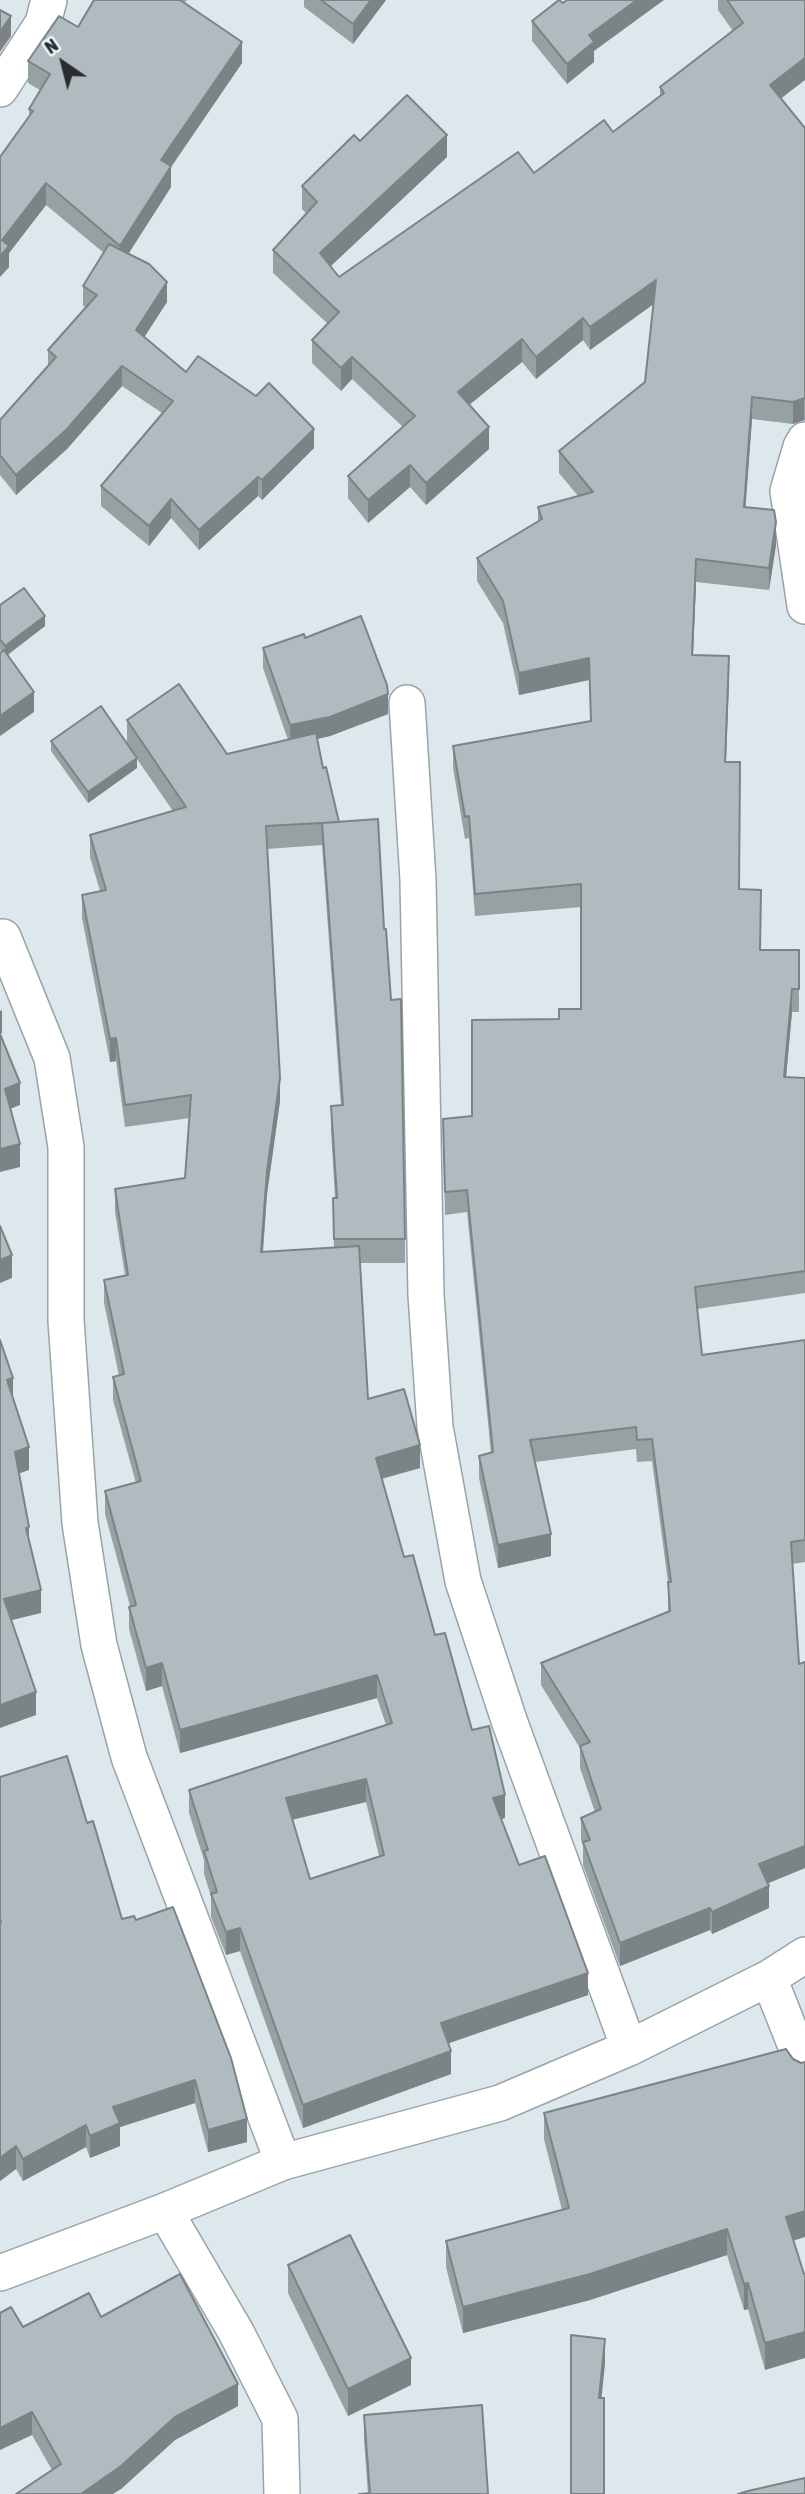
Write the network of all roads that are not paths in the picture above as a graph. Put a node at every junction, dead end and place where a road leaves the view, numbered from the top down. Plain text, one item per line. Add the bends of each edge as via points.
1 (50, 0) edge
2 (0, 89) edge
3 (805, 440) edge
4 (805, 606) edge
5 (407, 703) dead end
6 (3, 937) dead end
7 (805, 1955) edge
8 (769, 1978) junction
9 (629, 2048) junction
10 (805, 2069) edge
11 (283, 2162) junction
12 (165, 2211) junction
13 (0, 2273) edge
14 (282, 2494) edge

1 - 2 street via 43,23
3 - 4 street via 788,491
5 - 9 street via 418,880 426,1294 435,1427 463,1581
6 - 11 street via 52,1058 66,1147 66,1320 80,1522 99,1645 129,1757
7 - 8 street
8 - 9 street
8 - 10 street
9 - 11 street via 500,2104
11 - 12 street
12 - 13 street
12 - 14 street via 236,2332 280,2419

